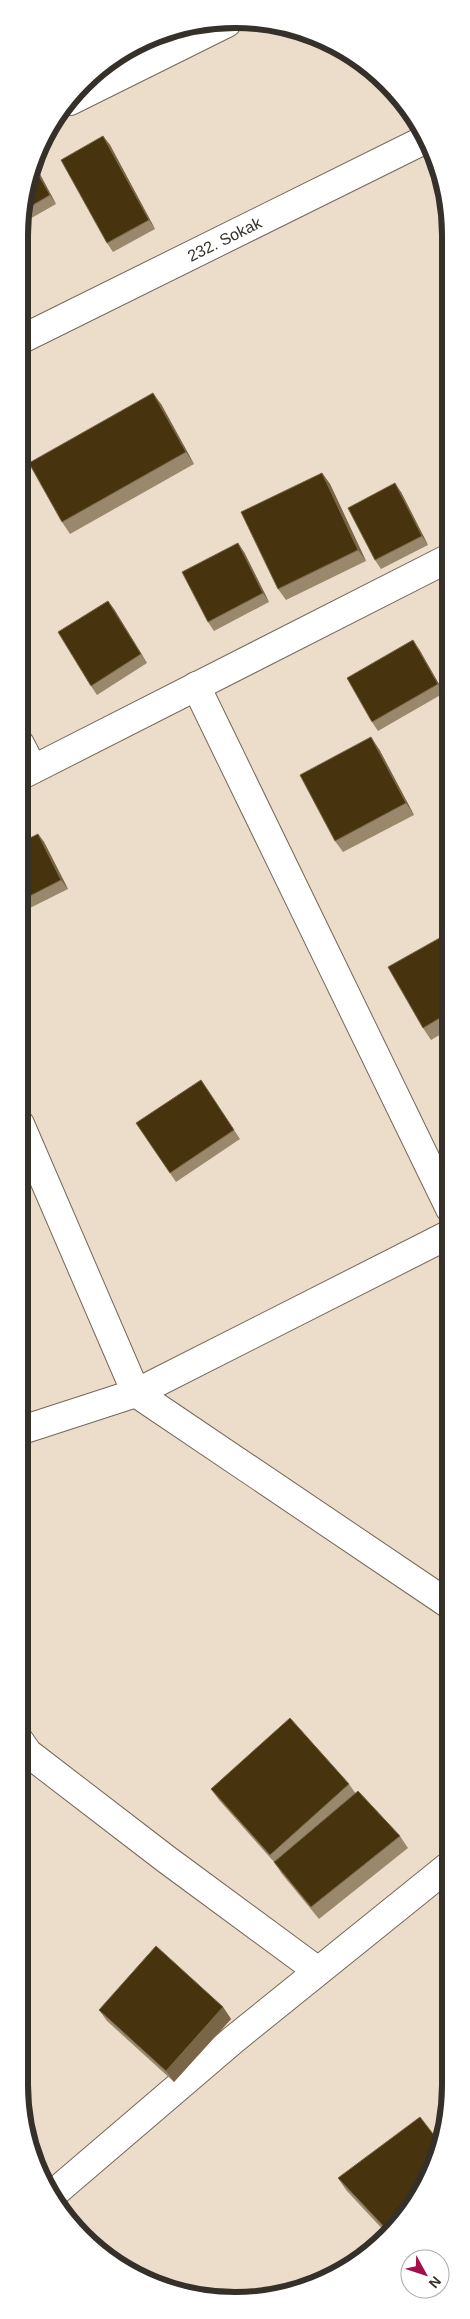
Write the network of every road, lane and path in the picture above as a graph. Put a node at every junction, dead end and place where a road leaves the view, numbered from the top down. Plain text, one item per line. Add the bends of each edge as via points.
1 (216, 28) edge
2 (80, 97) edge
3 (420, 142) edge
4 (28, 336) edge
5 (442, 561) edge
6 (196, 686) junction
7 (28, 772) edge
8 (28, 1143) edge
9 (442, 1193) edge
10 (442, 1238) edge
11 (136, 1393) junction
12 (28, 1428) edge
13 (442, 1600) edge
14 (28, 1756) edge
15 (442, 1871) edge
16 (318, 1971) junction
17 (57, 2191) edge

1 - 2 street
3 - 4 street, 232. Sokak
5 - 6 street
6 - 7 street
6 - 9 street
8 - 11 street
10 - 11 street
11 - 12 street
11 - 13 street
14 - 16 street
15 - 16 street
16 - 17 street

